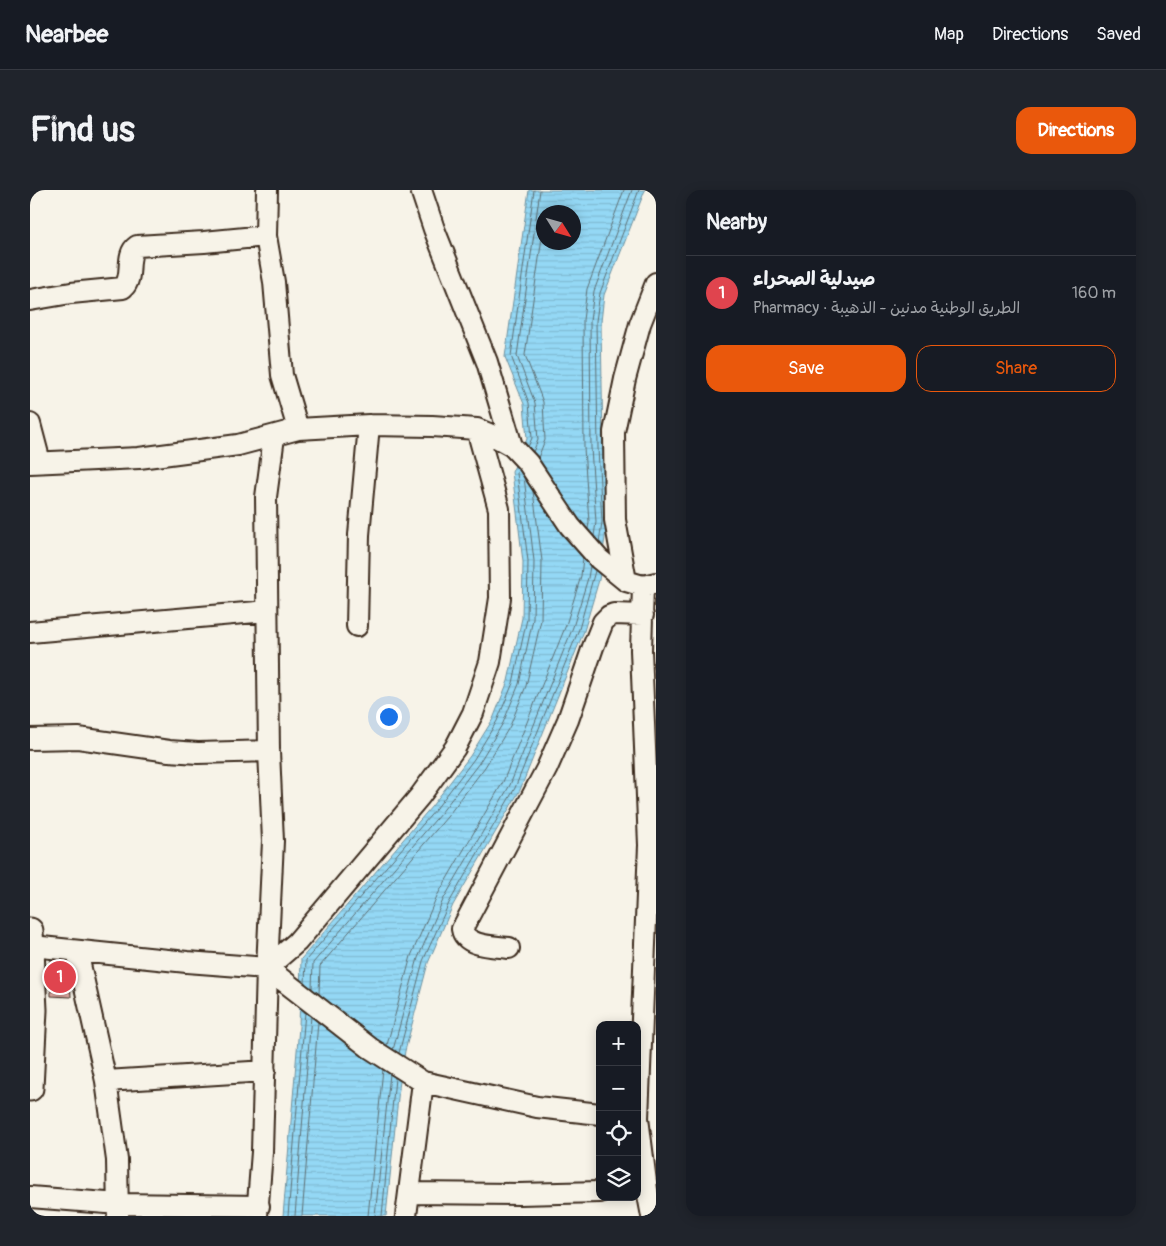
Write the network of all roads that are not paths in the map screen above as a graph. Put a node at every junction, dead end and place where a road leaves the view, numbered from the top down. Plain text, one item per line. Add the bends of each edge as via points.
1 (267, 190) edge
2 (422, 190) edge
3 (266, 236) junction
4 (656, 283) edge
5 (30, 300) edge
6 (30, 424) edge
7 (369, 425) junction
8 (298, 429) junction
9 (477, 429) junction
10 (274, 436) junction
11 (512, 446) junction
12 (35, 462) edge
13 (642, 584) edge
14 (267, 611) junction
15 (643, 615) junction
16 (356, 626) dead end
17 (30, 632) edge
18 (649, 650) edge
19 (30, 739) edge
20 (269, 751) junction
21 (652, 845) edge
22 (31, 939) edge
23 (509, 948) dead end
24 (76, 951) junction
25 (267, 968) junction
26 (32, 1010) edge
27 (265, 1071) junction
28 (106, 1081) junction
29 (423, 1082) junction
30 (30, 1088) edge
31 (638, 1111) edge
32 (596, 1114) edge
33 (641, 1142) edge
34 (647, 1190) edge
35 (596, 1192) edge
36 (410, 1194) junction
37 (30, 1197) edge
38 (119, 1210) edge
39 (258, 1211) edge
40 (406, 1216) edge
41 (652, 1216) edge

1 - 3 street
2 - 11 street via 434,229 487,362
3 - 5 street via 137,246 132,251 128,280 123,288
3 - 8 street via 274,282 282,375
4 - 13 street via 640,324 614,432 615,520
6 - 12 street
7 - 8 street
7 - 9 street
7 - 16 street via 359,535
8 - 10 street
9 - 11 street
9 - 25 street via 499,509 500,598 490,662 473,713 455,748 420,796 297,942
10 - 12 street via 139,458
10 - 14 street via 266,497
11 - 13 street via 528,463 570,526 599,559
13 - 15 street
14 - 17 street
14 - 20 street
15 - 18 street
15 - 23 street via 614,614 603,622 547,768 462,929 468,940
18 - 21 street
19 - 20 street via 78,738 198,753
20 - 25 street via 272,840
21 - 31 street
22 - 24 street
22 - 26 main road
24 - 25 street
24 - 28 street
25 - 27 street
25 - 29 street via 370,1048
26 - 30 main road
27 - 28 street
27 - 39 street
28 - 38 street via 118,1160
29 - 32 street via 538,1107
29 - 36 street
33 - 34 street
34 - 41 street
35 - 36 street
36 - 40 street
37 - 38 street
38 - 39 street

